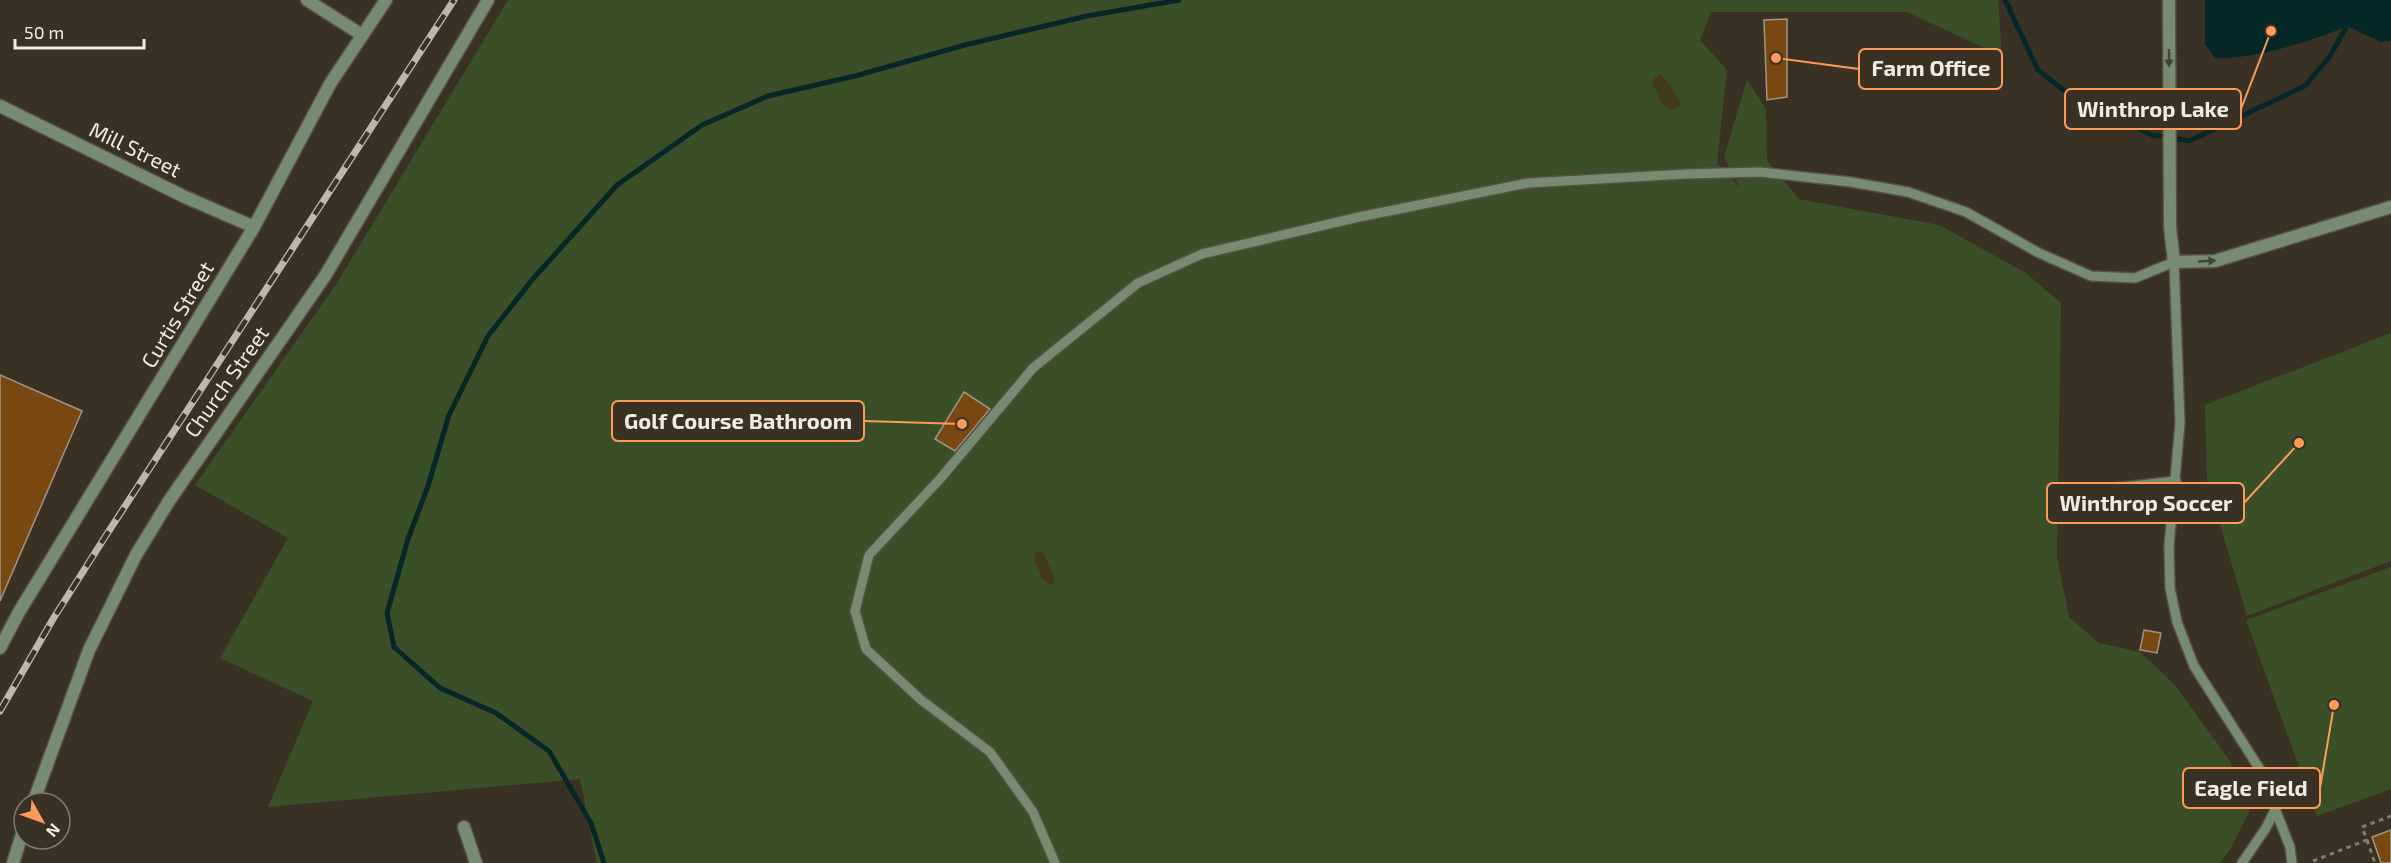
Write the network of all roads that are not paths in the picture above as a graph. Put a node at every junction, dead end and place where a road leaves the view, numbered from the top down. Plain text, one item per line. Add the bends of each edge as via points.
1 (307, 0) edge
2 (386, 0) edge
3 (488, 0) edge
4 (2169, 0) edge
5 (362, 35) junction
6 (0, 106) edge
7 (2391, 207) edge
8 (254, 227) junction
9 (2174, 262) junction
10 (2176, 482) junction
11 (2114, 488) dead end
12 (0, 648) edge
13 (37, 791) edge
14 (2276, 808) junction
15 (464, 827) dead end
16 (476, 863) edge
17 (1055, 863) edge
18 (2241, 863) edge
19 (2292, 863) edge

1 - 5 street
2 - 5 street, Curtis Street
3 - 13 street, Church Street via 325,276 135,555 89,650
4 -> 9 street via 2170,227
5 - 8 street, Curtis Street via 330,84
6 - 8 street, Mill Street
9 -> 7 street via 2215,261
8 - 12 street, Curtis Street
9 - 10 lane via 2180,423
9 - 17 lane via 2135,278 2091,276 2039,253 1966,212 1908,192 1851,182 1750,173 1528,183 1202,254 1138,283 1033,368 940,479 869,555 855,611 866,649 920,699 990,752 1033,812
10 - 11 lane
10 - 14 lane via 2169,546 2170,588 2177,622 2194,666 2259,768
14 - 18 lane
14 - 19 lane
15 - 16 street

